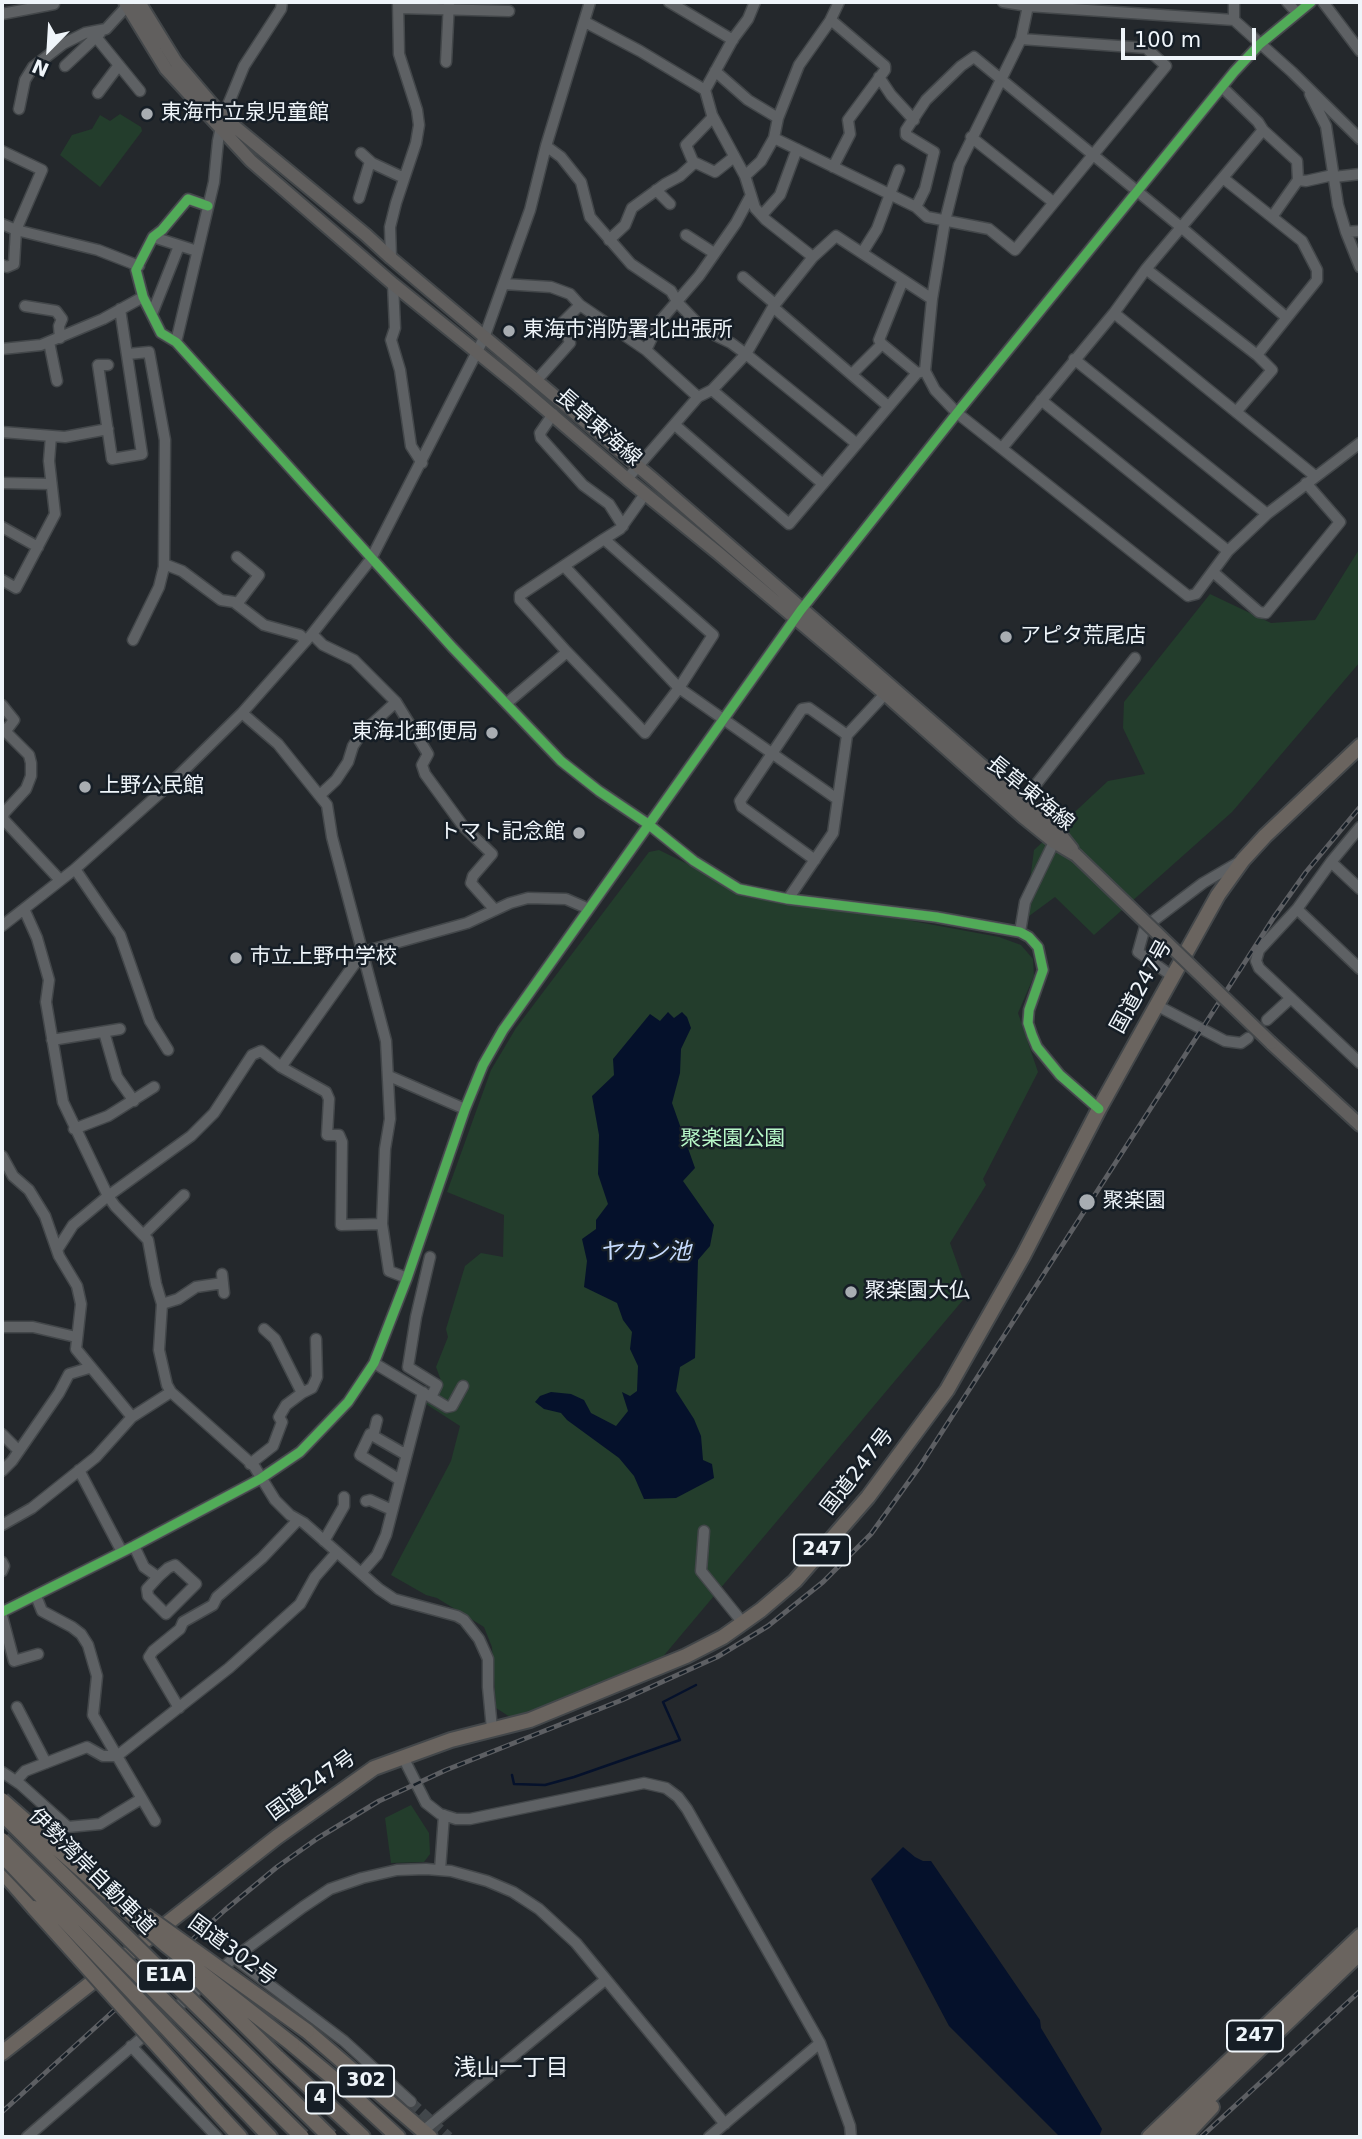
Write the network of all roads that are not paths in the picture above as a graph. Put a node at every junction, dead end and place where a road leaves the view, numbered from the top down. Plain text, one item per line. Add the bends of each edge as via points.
1 (282, 2) edge
2 (590, 2) edge
3 (669, 2) edge
4 (755, 2) edge
5 (839, 2) edge
6 (1003, 2) edge
7 (1234, 2) edge
8 (1287, 2) edge
9 (1311, 2) edge
10 (1323, 2) edge
11 (130, 3) edge
12 (40, 4) edge
13 (54, 5) dead end
14 (398, 5) edge
15 (449, 6) edge
16 (1028, 6) junction
17 (509, 11) dead end
18 (1297, 13) junction
19 (2, 14) edge
20 (831, 20) junction
21 (1234, 20) junction
22 (585, 22) junction
23 (107, 29) junction
24 (96, 37) junction
25 (1021, 39) junction
26 (733, 40) junction
27 (1260, 44) junction
28 (1360, 51) edge
29 (446, 62) dead end
30 (65, 65) dead end
31 (119, 65) junction
32 (715, 71) junction
33 (879, 77) junction
34 (1002, 80) junction
35 (1306, 86) junction
36 (1222, 87) junction
37 (705, 90) junction
38 (141, 91) dead end
39 (98, 93) dead end
40 (19, 109) dead end
41 (713, 117) junction
42 (778, 118) junction
43 (914, 120) junction
44 (221, 122) junction
45 (1263, 130) junction
46 (971, 137) junction
47 (774, 138) junction
48 (1360, 139) edge
49 (546, 146) junction
50 (797, 149) junction
51 (361, 153) dead end
52 (3, 154) edge
53 (1093, 155) junction
54 (734, 157) junction
55 (372, 163) junction
56 (694, 164) junction
57 (833, 167) junction
58 (899, 170) dead end
59 (1360, 174) edge
60 (745, 176) junction
61 (1334, 176) junction
62 (404, 178) junction
63 (1223, 178) junction
64 (1298, 180) junction
65 (656, 190) junction
66 (1138, 192) junction
67 (888, 194) junction
68 (751, 195) junction
69 (359, 198) dead end
70 (1054, 202) junction
71 (670, 204) dead end
72 (208, 206) junction
73 (916, 207) junction
74 (762, 215) junction
75 (1272, 216) junction
76 (945, 220) junction
77 (2, 224) edge
78 (1182, 228) junction
79 (16, 230) junction
80 (1360, 231) edge
81 (1346, 232) junction
82 (686, 235) dead end
83 (153, 237) junction
84 (610, 240) junction
85 (179, 246) junction
86 (197, 251) junction
87 (714, 253) junction
88 (862, 253) junction
89 (813, 257) junction
90 (391, 258) junction
91 (2, 265) edge
92 (139, 266) junction
93 (1360, 267) edge
94 (1146, 269) junction
95 (743, 277) dead end
96 (903, 280) junction
97 (393, 284) junction
98 (504, 284) junction
99 (143, 297) junction
100 (932, 299) junction
101 (678, 303) junction
102 (580, 305) junction
103 (774, 305) junction
104 (24, 306) dead end
105 (120, 309) junction
106 (1114, 313) junction
107 (152, 314) junction
108 (1286, 317) junction
109 (60, 338) junction
110 (484, 338) junction
111 (49, 342) junction
112 (176, 342) junction
113 (882, 344) junction
114 (646, 350) junction
115 (4, 351) edge
116 (477, 351) junction
117 (128, 354) junction
118 (746, 354) junction
119 (1257, 355) junction
120 (1074, 359) junction
121 (108, 365) dead end
122 (921, 372) junction
123 (852, 374) junction
124 (57, 381) dead end
125 (536, 381) junction
126 (712, 390) junction
127 (698, 397) junction
128 (1041, 400) junction
129 (888, 406) junction
130 (1236, 412) junction
131 (957, 413) junction
132 (553, 414) junction
133 (675, 425) junction
134 (108, 429) junction
135 (2, 432) edge
136 (51, 436) junction
137 (1360, 443) edge
138 (857, 444) junction
139 (1002, 449) junction
140 (422, 463) junction
141 (636, 467) junction
142 (1315, 476) junction
143 (627, 479) junction
144 (2, 483) edge
145 (1306, 483) junction
146 (51, 484) junction
147 (823, 484) junction
148 (645, 494) junction
149 (1267, 514) junction
150 (623, 526) junction
151 (2, 527) edge
152 (604, 539) junction
153 (38, 547) junction
154 (1228, 551) junction
155 (237, 557) dead end
156 (371, 559) junction
157 (164, 564) junction
158 (564, 566) junction
159 (1213, 572) junction
160 (2, 580) edge
161 (237, 604) junction
162 (798, 614) junction
163 (309, 637) junction
164 (133, 640) dead end
165 (567, 652) junction
166 (1135, 658) dead end
167 (679, 688) junction
168 (885, 694) junction
169 (396, 702) junction
170 (507, 704) junction
171 (2, 705) edge
172 (242, 713) junction
173 (724, 718) junction
174 (4, 730) edge
175 (847, 735) junction
176 (1360, 746) edge
177 (772, 752) junction
178 (320, 795) junction
179 (837, 799) junction
180 (1023, 801) junction
181 (648, 824) junction
182 (1360, 827) edge
183 (1054, 842) junction
184 (1076, 855) junction
185 (815, 860) junction
186 (1243, 860) junction
187 (1331, 862) junction
188 (75, 869) junction
189 (60, 880) junction
190 (1360, 889) edge
191 (788, 899) junction
192 (24, 909) junction
193 (589, 909) junction
194 (1297, 909) junction
195 (495, 910) junction
196 (2, 926) edge
197 (1020, 932) junction
198 (363, 952) junction
199 (1360, 969) edge
200 (1172, 976) junction
201 (1290, 998) junction
202 (1156, 1005) junction
203 (1267, 1020) dead end
204 (120, 1029) dead end
205 (104, 1032) junction
206 (1248, 1038) dead end
207 (52, 1040) junction
208 (168, 1050) dead end
209 (1360, 1063) edge
210 (281, 1067) junction
211 (389, 1076) junction
212 (154, 1087) dead end
213 (134, 1101) junction
214 (465, 1109) junction
215 (1098, 1109) junction
216 (1360, 1125) edge
217 (74, 1129) junction
218 (2, 1156) edge
219 (184, 1195) dead end
220 (108, 1196) junction
221 (382, 1224) junction
222 (144, 1234) junction
223 (57, 1250) junction
224 (430, 1257) dead end
225 (407, 1279) junction
226 (223, 1283) dead end
227 (162, 1304) junction
228 (2, 1327) edge
229 (264, 1329) dead end
230 (76, 1337) junction
231 (316, 1339) dead end
232 (76, 1349) junction
233 (374, 1363) junction
234 (89, 1368) junction
235 (69, 1374) junction
236 (463, 1386) dead end
237 (171, 1392) junction
238 (302, 1393) junction
239 (427, 1395) junction
240 (132, 1417) junction
241 (377, 1420) dead end
242 (2, 1434) edge
243 (373, 1436) junction
244 (408, 1450) junction
245 (19, 1451) junction
246 (250, 1464) junction
247 (79, 1470) junction
248 (2, 1471) edge
249 (260, 1479) junction
250 (400, 1480) junction
251 (344, 1497) dead end
252 (366, 1501) dead end
253 (392, 1510) junction
254 (298, 1520) junction
255 (2, 1525) edge
256 (704, 1531) dead end
257 (324, 1541) junction
258 (134, 1546) junction
259 (122, 1552) junction
260 (337, 1552) junction
261 (2, 1562) edge
262 (2, 1571) edge
263 (362, 1572) junction
264 (159, 1577) junction
265 (36, 1596) junction
266 (2, 1614) edge
267 (743, 1623) junction
268 (38, 1654) dead end
269 (17, 1707) dead end
270 (179, 1708) junction
271 (492, 1729) junction
272 (117, 1756) junction
273 (403, 1756) junction
274 (46, 1763) junction
275 (2, 1772) edge
276 (16, 1781) junction
277 (2, 1800) edge
278 (141, 1800) junction
279 (2, 1811) edge
280 (444, 1815) junction
281 (155, 1821) dead end
282 (2, 1840) edge
283 (2, 1855) edge
284 (440, 1870) junction
285 (2, 1871) edge
286 (132, 1915) junction
287 (1360, 1936) edge
288 (1360, 1953) edge
289 (234, 1958) junction
290 (605, 1980) junction
291 (1279, 2014) junction
292 (1278, 2033) junction
293 (820, 2043) junction
294 (131, 2046) junction
295 (2, 2053) edge
296 (411, 2102) tunnel mouth
297 (725, 2124) junction
298 (426, 2134) edge
299 (27, 2137) edge
300 (217, 2137) edge
301 (240, 2137) edge
302 (270, 2137) edge
303 (302, 2137) edge
304 (330, 2137) edge
305 (363, 2137) edge
306 (398, 2137) edge
307 (709, 2137) edge
308 (851, 2137) edge
309 (1138, 2137) edge
310 (1149, 2137) edge
311 (1168, 2137) edge
312 (1184, 2137) edge

1 - 44 street via 244,66
2 - 22 street
3 - 26 street
4 - 26 street
5 - 20 street
6 - 16 street
7 - 21 street
8 - 18 street
9 - 18 street
10 - 28 street
11 - 23 street
11 - 44 main road, 長草東海線 via 166,69
12 - 13 street
12 - 19 street
14 - 15 street
14 - 62 street via 399,54 419,125
15 - 17 street
15 - 29 street
16 - 21 street
16 - 25 street
18 - 27 street
20 - 33 street via 885,66
20 - 42 street via 799,65
21 - 27 street
22 - 37 street
22 - 49 street
23 - 24 street
23 - 40 street via 63,44 33,67
24 - 30 street
24 - 31 street
25 - 34 street
25 - 53 street via 1146,48 1166,66
26 - 32 street
27 - 35 street
27 - 36 street
31 - 38 street
31 - 39 street
32 - 37 street
32 - 42 street via 748,100
33 - 43 street
33 - 57 street via 848,120 850,134
34 - 43 street via 974,57 926,100
34 - 46 street
34 - 53 street
35 - 48 street
35 - 61 street via 1326,126
36 - 45 street
36 - 66 street
37 - 41 street
41 - 54 street
41 - 56 street via 686,145
42 - 47 street
43 - 73 street via 906,135 934,152
44 - 72 street
44 - 90 main road, 長草東海線
44 - 97 main road, 長草東海線 via 251,161
45 - 63 street
45 - 64 street via 1297,161
46 - 70 street
46 - 76 street
47 - 50 street
47 - 60 street via 761,161
49 - 84 street via 581,182 590,217
49 - 98 street
50 - 57 street
50 - 74 street via 780,195
51 - 55 street
52 - 79 street via 42,170
53 - 66 street
53 - 70 street
54 - 56 street via 715,172
54 - 60 street
55 - 62 street
55 - 69 street
56 - 65 street
57 - 67 street
58 - 67 street
59 - 61 street
60 - 68 street
61 - 64 street
61 - 81 street
62 - 90 street via 390,227
63 - 75 street
63 - 78 street
64 - 75 street
65 - 71 street
65 - 84 street via 632,208 625,225
66 - 78 street
66 - 131 street
67 - 73 street
67 - 88 street via 877,229
68 - 74 street
68 - 87 street
70 - 76 street via 1015,250 989,229
72 - 83 street via 188,199
72 - 86 street
73 - 76 street via 927,217
74 - 89 street
75 - 108 street via 1302,241 1317,270 1317,280
76 - 100 street
77 - 79 street
78 - 94 street
78 - 108 street
79 - 91 street via 14,264
79 - 92 street via 98,250
80 - 81 street
81 - 93 street
82 - 87 street
83 - 85 street
83 - 92 street
84 - 101 street via 631,264 671,291
85 - 86 street
85 - 107 street
86 - 112 street
87 - 101 street
88 - 89 street via 836,236
88 - 96 street
89 - 103 street
90 - 110 main road, 長草東海線
92 - 99 street
94 - 106 street
94 - 119 street
95 - 103 street
96 - 100 street
96 - 113 street via 878,340
97 - 116 main road, 長草東海線
97 - 140 street via 395,328 391,340 411,446
98 - 102 street via 551,287 570,294
98 - 110 street
99 - 105 street
99 - 107 street
100 - 122 street
101 - 114 street via 660,321
101 - 118 street via 704,330
102 - 114 street
102 - 125 street via 563,322 570,343
103 - 118 street
103 - 123 street
104 - 109 street via 56,311 62,319
105 - 109 street
105 - 117 street
106 - 120 street
106 - 130 street
107 - 112 street via 161,333
108 - 119 street
109 - 111 street
110 - 116 street
110 - 125 main road, 長草東海線
111 - 115 street
111 - 124 street
112 - 156 street
113 - 122 street
113 - 123 street
114 - 127 street
116 - 132 main road, 長草東海線
116 - 140 street
117 - 134 street via 142,454 112,459
117 - 157 street via 149,352 163,417
118 - 126 street
118 - 138 street
119 - 130 street via 1272,370
120 - 128 street
120 - 149 street
121 - 134 street via 98,365
122 - 129 street
122 - 131 street
123 - 129 street
125 - 141 main road, 長草東海線
126 - 127 street
126 - 147 street
127 - 133 street
128 - 139 street
128 - 154 street
129 - 138 street
130 - 142 street
131 - 139 street
131 - 162 street
132 - 143 main road, 長草東海線
132 - 150 street via 541,438 583,485 609,504
133 - 141 street
133 - 147 street via 789,524
134 - 136 street
135 - 136 street
136 - 146 street
137 - 142 street
138 - 147 street
139 - 159 street via 1188,596 1196,594
140 - 156 street
141 - 143 street
141 - 162 main road, 長草東海線
142 - 145 street
143 - 148 main road, 長草東海線
144 - 146 street
145 - 149 street
145 - 159 street via 1340,522 1266,613
146 - 153 street via 55,514
148 - 150 street
148 - 162 main road, 長草東海線
149 - 154 street
150 - 152 street
151 - 153 street
152 - 158 street
152 - 167 street via 713,635
153 - 160 street via 16,588
154 - 159 street
155 - 161 street via 259,575
156 - 163 street
156 - 170 street
157 - 161 street via 182,571 221,600
157 - 164 street via 159,587
158 - 165 street via 520,595 520,600
158 - 167 street
161 - 163 street via 264,625
162 - 168 main road, 長草東海線
162 - 173 street
162 - 180 main road, 長草東海線
163 - 169 street via 354,660
163 - 172 street
165 - 167 street via 645,733
165 - 170 street
166 - 180 street
167 - 173 street
168 - 175 street
168 - 183 main road, 長草東海線
169 - 178 street via 361,734 348,762
169 - 195 street via 428,754 422,765 425,774 463,826 492,854 471,883
170 - 181 street via 567,767
171 - 174 street via 13,720
172 - 178 street via 278,744
172 - 188 street
173 - 177 street
173 - 181 street
174 - 189 street via 29,755 31,776 2,819
175 - 177 street via 809,708 802,709
175 - 179 street
176 - 186 highway, 国道247号 / 247
177 - 179 street
177 - 185 street via 740,804
178 - 198 street via 327,805
179 - 185 street via 833,833
180 - 184 main road, 長草東海線
181 - 191 street via 739,889
181 - 193 street
182 - 187 street
183 - 184 main road, 長草東海線
183 - 197 street via 1026,902
184 - 216 main road, 長草東海線, bridge
185 - 191 street
186 - 200 highway, 国道247号 / 247
186 - 200 street via 1145,926 1138,952
187 - 190 street
187 - 194 street
188 - 189 street
188 - 208 street via 120,935 150,1021
189 - 192 street
191 - 197 street
192 - 196 street
192 - 207 street via 49,980 46,1002
193 - 195 street via 566,899 528,898
193 - 214 street via 493,1046
194 - 199 street
194 - 201 street via 1259,950 1256,961
195 - 198 street via 467,923
197 - 215 street via 1038,947 1044,970 1028,1023 1037,1047 1059,1075
198 - 210 street
198 - 211 street via 386,1041
200 - 202 highway, 国道247号 / 247
201 - 203 street
201 - 209 street
202 - 206 street via 1225,1041 1241,1043
202 - 215 highway, 国道247号 / 247
204 - 205 street
205 - 207 street
205 - 213 street via 117,1077
207 - 217 street via 59,1090
210 - 220 street via 261,1051 253,1055 214,1113 191,1136
210 - 221 street via 326,1092 329,1099 327,1135 339,1135 342,1142 341,1225
211 - 214 street
211 - 221 street
212 - 213 street
213 - 217 street
214 - 225 street
215 - 267 highway, 国道247号 / 247 via 947,1391 868,1497 795,1581
217 - 220 street
218 - 223 street via 45,1216
219 - 222 street
220 - 222 street
220 - 223 street via 73,1225
221 - 225 street via 389,1271
222 - 227 street
223 - 230 street via 77,1286 81,1304
224 - 239 street via 408,1367 437,1385
225 - 233 street
226 - 227 street via 196,1287
227 - 237 street via 159,1350
228 - 230 street via 33,1327
229 - 238 street via 275,1339
230 - 232 street
231 - 238 street via 317,1377 312,1388
232 - 234 street
232 - 235 street
233 - 239 street
233 - 249 street via 348,1402 313,1440
234 - 235 street
234 - 240 street
235 - 245 street
236 - 239 street via 452,1406
237 - 240 street
237 - 246 street
238 - 246 street via 279,1417 282,1422 273,1446
239 - 244 street
240 - 247 street
241 - 243 street
242 - 245 street
243 - 244 street via 403,1453
243 - 250 street via 370,1434 360,1455
244 - 250 street
245 - 248 street
246 - 249 street
247 - 255 street via 32,1508
247 - 259 street
249 - 254 street
249 - 258 street
250 - 253 street
251 - 257 street via 344,1506
252 - 253 street
253 - 263 street via 377,1555
254 - 257 street
254 - 270 street via 213,1605 183,1622 149,1657
256 - 267 street via 701,1570
257 - 260 street
258 - 259 street
258 - 264 street via 144,1567
259 - 265 street
260 - 263 street
260 - 270 street via 300,1604
261 - 262 street
263 - 271 street via 394,1599 457,1616 470,1627 488,1659
264 - 264 street via 175,1565 196,1584 166,1614 148,1596 147,1590
265 - 266 street
265 - 272 street via 42,1611 72,1627 88,1645 97,1676 93,1715
266 - 268 street via 14,1661
267 - 271 highway, 国道247号 / 247 via 687,1657 541,1717
269 - 274 street
270 - 272 street
271 - 273 highway, 国道247号 / 247
272 - 274 street via 103,1756 87,1747
272 - 278 street
273 - 280 street via 426,1803
273 - 295 highway, 国道247号 / 247 via 373,1768 277,1837
274 - 276 street via 25,1771
275 - 276 street
276 - 278 street via 68,1827 100,1824
277 - 286 highway, bridge
278 - 281 street
279 - 298 highway, 国道302号 / 302, bridge via 307,2031
279 - 304 highway, 伊勢湾岸自動車道 / E1A, bridge
280 - 284 street
280 - 293 street via 470,1819 644,1783 666,1788 687,1809
282 - 303 highway, 伊勢湾岸自動車道 / E1A, bridge
283 - 302 highway, bridge
284 - 289 street via 397,1870 330,1889
284 - 290 street via 486,1881 539,1909 576,1943
285 - 301 highway, bridge
286 - 305 highway, 4, bridge
286 - 306 highway, bridge via 345,2088
287 - 291 highway, 247
288 - 292 highway, 247
289 - 294 street
289 - 296 street via 344,2041
290 - 297 street
290 - 298 street
291 - 309 highway, 247
291 - 310 highway, 247
292 - 311 highway, 247
292 - 312 highway, 247
293 - 297 street
293 - 308 street
294 - 299 street
294 - 300 street
297 - 307 street

